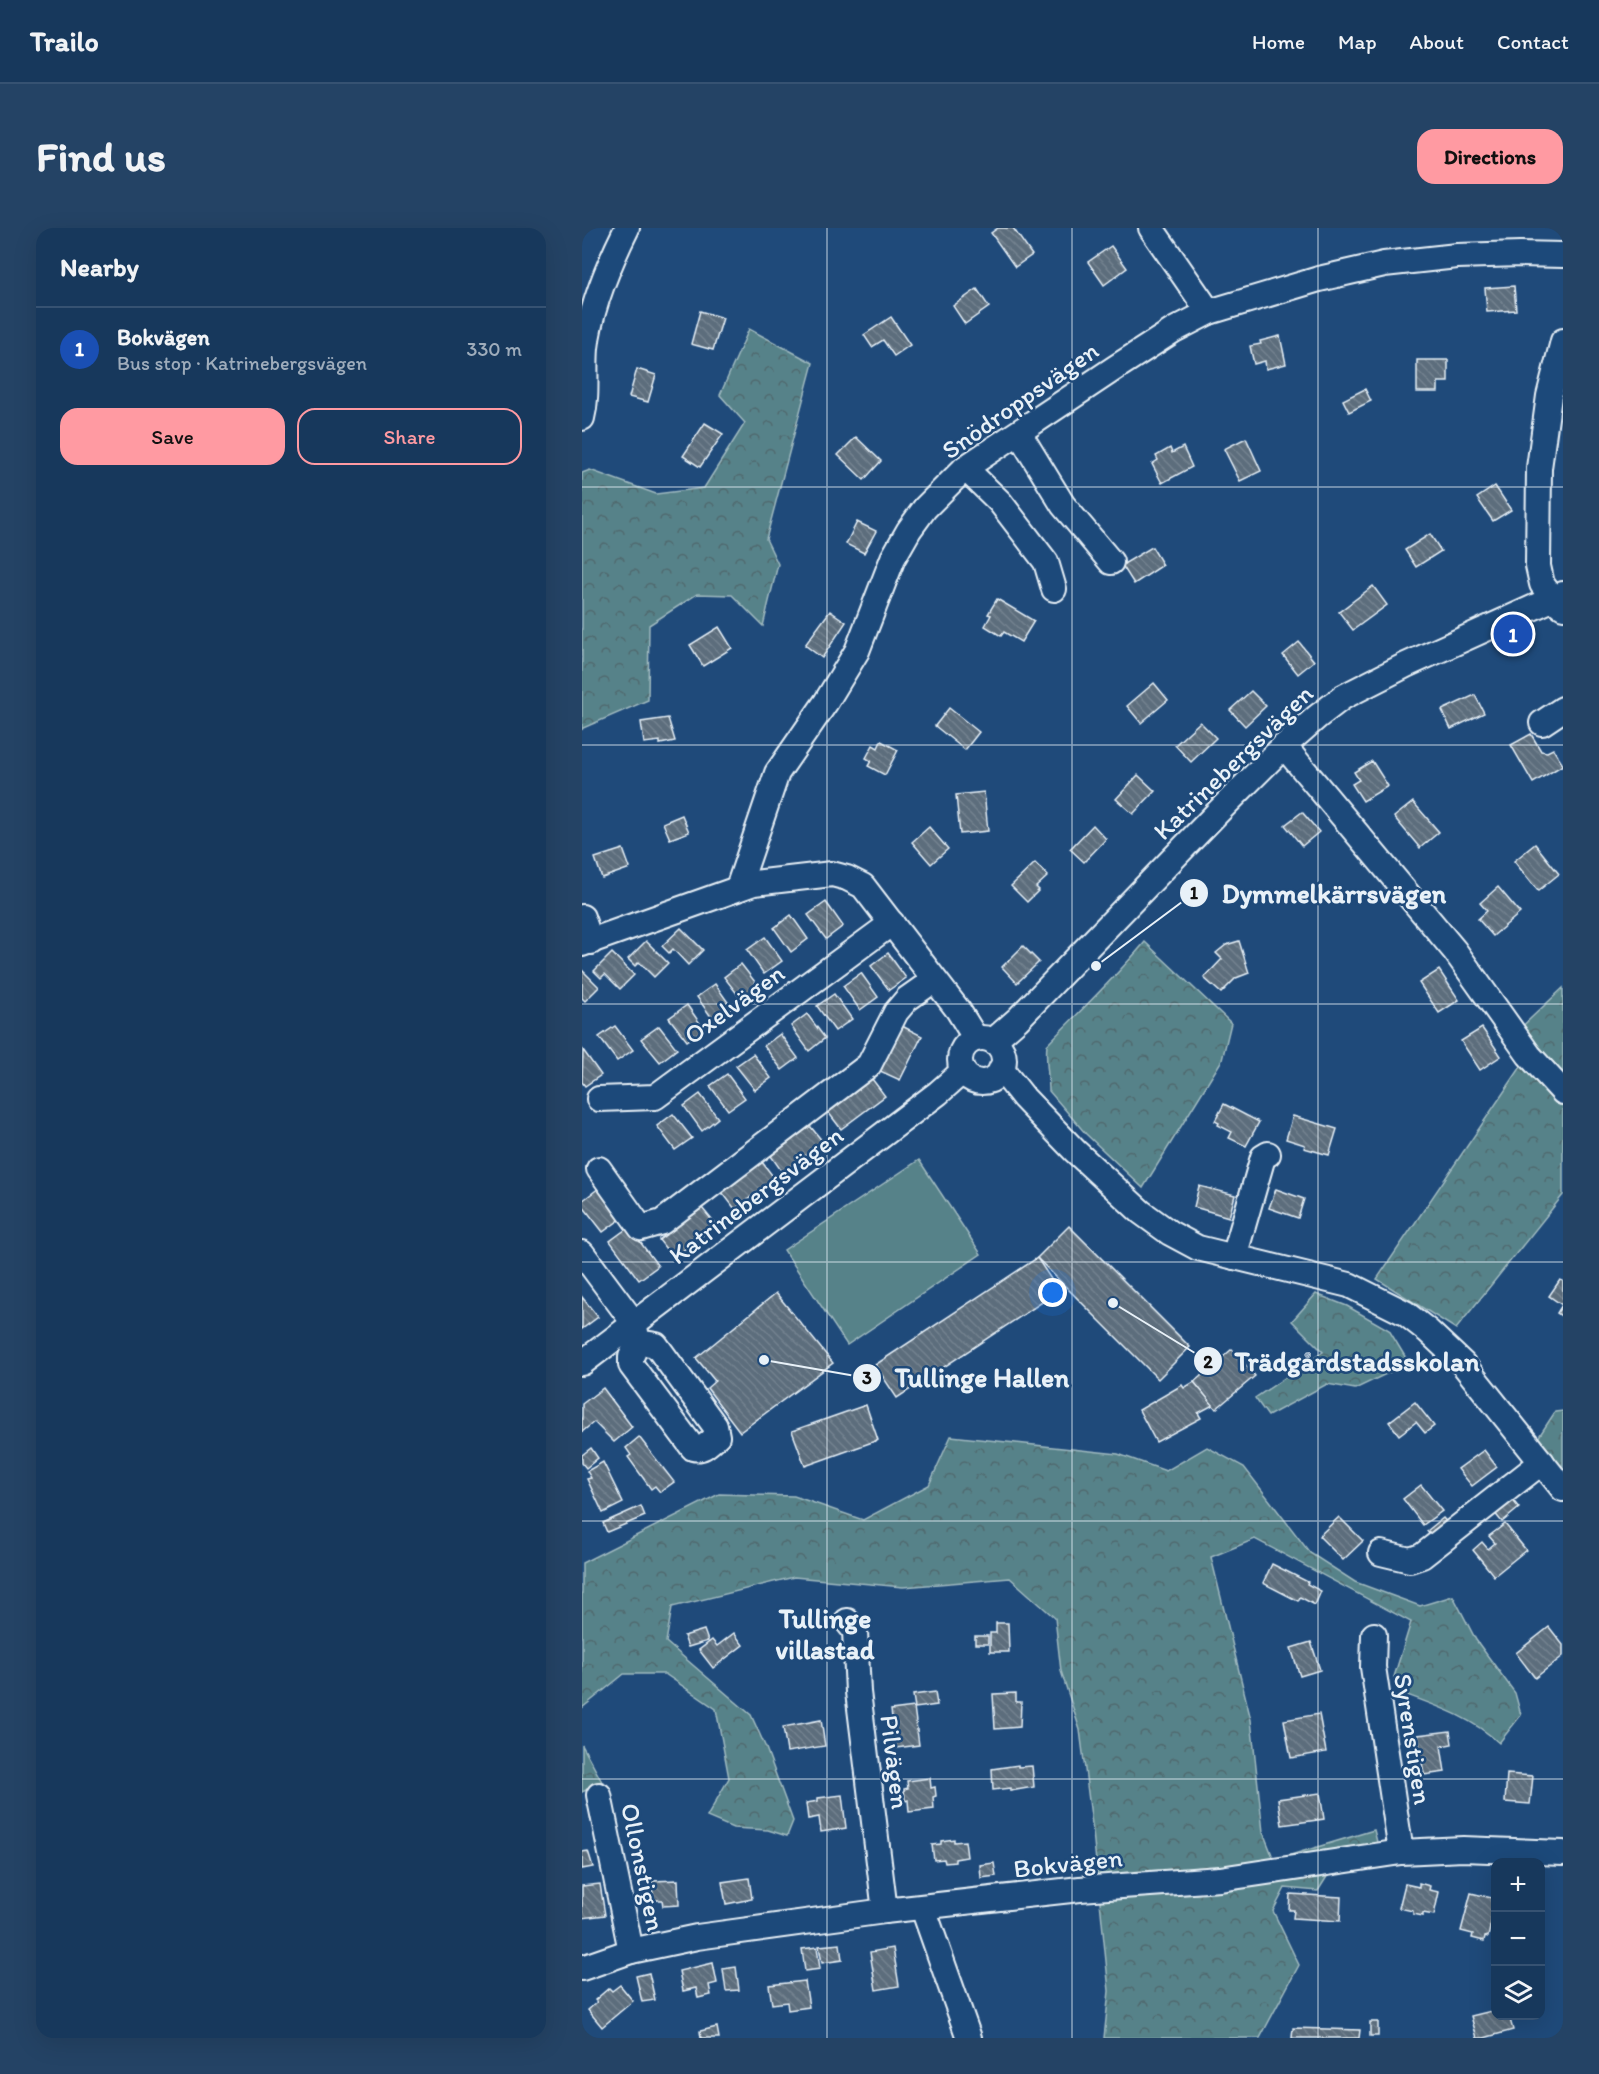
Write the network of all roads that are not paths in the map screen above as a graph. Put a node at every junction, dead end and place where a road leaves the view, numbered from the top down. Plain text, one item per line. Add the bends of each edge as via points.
1 (627, 228) edge
2 (1151, 228) edge
3 (1563, 255) edge
4 (1209, 312) junction
5 (1563, 341) edge
6 (582, 418) edge
7 (1019, 433) junction
8 (965, 468) junction
9 (1111, 562) dead end
10 (1054, 590) dead end
11 (1559, 600) edge
12 (1563, 709) edge
13 (1542, 723) dead end
14 (1284, 746) junction
15 (746, 886) junction
16 (582, 917) edge
17 (892, 923) junction
18 (586, 943) edge
19 (934, 980) junction
20 (985, 1040) junction
21 (1001, 1069) junction
22 (963, 1071) junction
23 (1563, 1092) edge
24 (599, 1099) dead end
25 (1268, 1154) dead end
26 (599, 1169) dead end
27 (582, 1253) edge
28 (1234, 1257) junction
29 (636, 1333) junction
30 (582, 1363) edge
31 (1542, 1462) junction
32 (1563, 1489) edge
33 (1381, 1553) dead end
34 (847, 1622) dead end
35 (1374, 1635) dead end
36 (599, 1795) dead end
37 (1401, 1851) junction
38 (1563, 1853) edge
39 (923, 1908) junction
40 (885, 1911) junction
41 (631, 1951) junction
42 (582, 1968) edge
43 (969, 2038) edge

1 - 6 street via 593,315 586,346 586,404
2 - 4 street
3 - 4 street, Snödroppsvägen via 1457,256 1384,264
4 - 7 street, Snödroppsvägen via 1164,337
5 - 11 street via 1549,396 1539,468 1538,567 1542,584
7 - 8 street, Snödroppsvägen
7 - 9 street via 1063,505
8 - 10 street via 1000,502 1046,562
8 - 15 street, Snödroppsvägen via 909,530 893,558 857,651 777,772
11 - 14 street, Katrinebergsvägen via 1406,664 1343,697
12 - 13 street
14 - 20 street, Katrinebergsvägen via 1018,1019
14 - 23 street via 1455,951 1529,1055
15 - 17 street via 832,874 863,886
15 - 18 street
16 - 18 street
17 - 19 street
17 - 24 street, Oxelvägen via 655,1097
19 - 20 street
19 - 26 street via 896,1012 869,1065 662,1222 641,1227
20 - 21 street via 1002,1053
20 - 22 street via 963,1048
21 - 22 street via 983,1082 972,1080
21 - 28 street via 1075,1151 1141,1212 1198,1248
22 - 29 street, Katrinebergsvägen
25 - 28 street via 1263,1157
27 - 29 street
28 - 31 street via 1349,1285 1405,1313 1463,1364
29 - 30 street, Katrinebergsvägen
31 - 32 street
31 - 33 street via 1422,1556 1410,1560
34 - 40 street, Pilvägen via 855,1631 858,1692
35 - 37 street, Syrenstigen via 1373,1666
36 - 41 street, Ollonstigen
37 - 38 street, Bokvägen
37 - 39 street, Bokvägen via 1220,1879 1080,1889
39 - 40 street, Bokvägen
39 - 43 street
40 - 41 street, Bokvägen via 697,1937
41 - 42 street, Bokvägen

